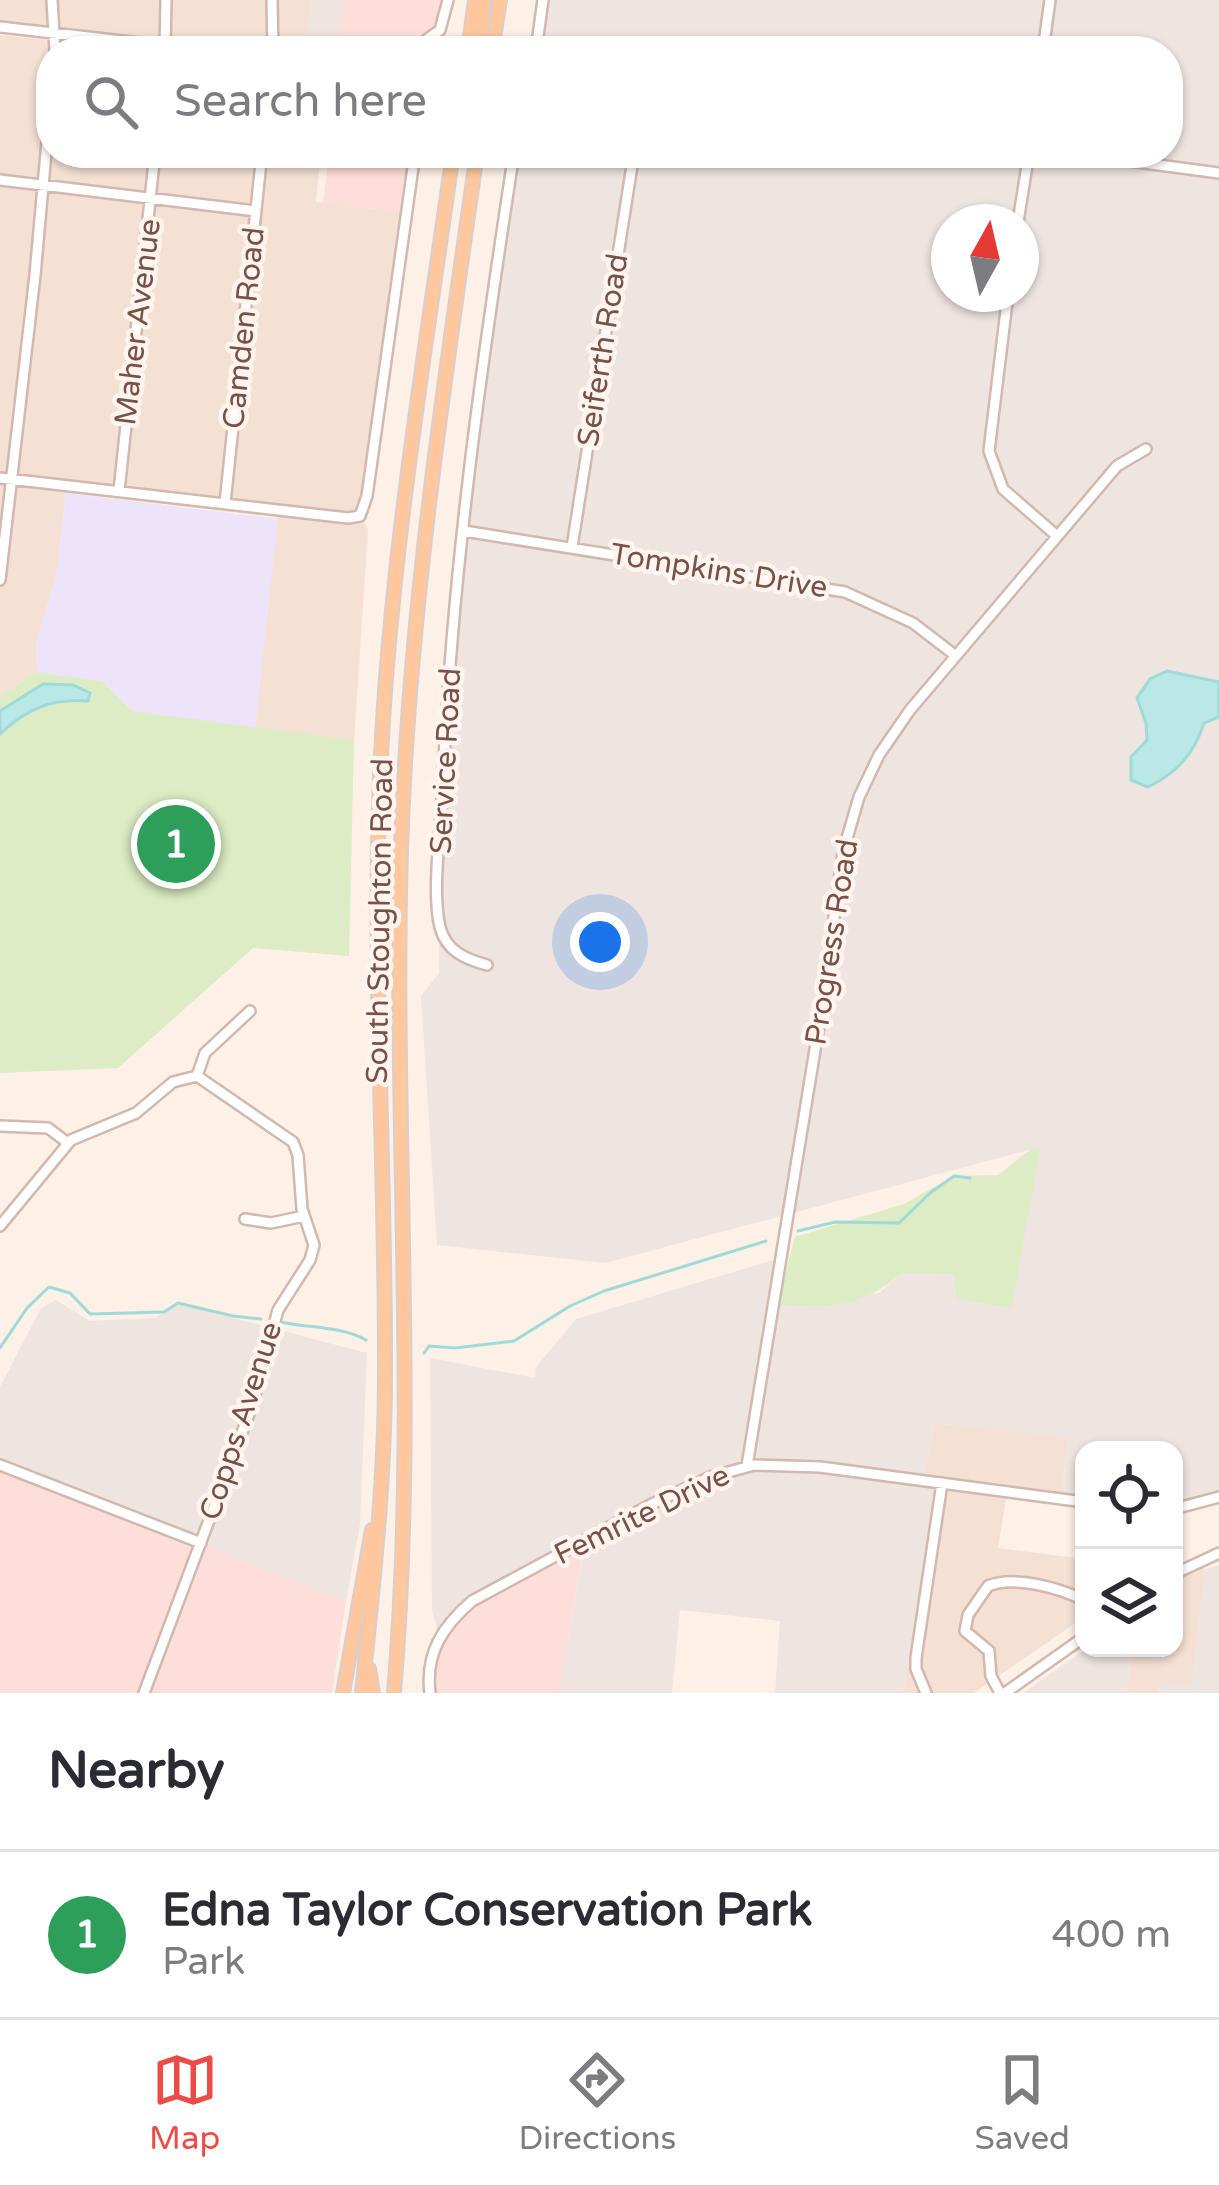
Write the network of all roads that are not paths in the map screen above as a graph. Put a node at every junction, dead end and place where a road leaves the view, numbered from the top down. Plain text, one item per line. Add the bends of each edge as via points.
1 (52, 0) edge
2 (166, 0) edge
3 (272, 0) edge
4 (448, 0) edge
5 (480, 0) edge
6 (500, 0) edge
7 (542, 0) edge
8 (1050, 0) edge
9 (472, 24) junction
10 (0, 28) edge
11 (55, 34) junction
12 (71, 36) edge
13 (165, 36) edge
14 (273, 36) edge
15 (432, 36) edge
16 (466, 36) edge
17 (470, 36) edge
18 (479, 36) edge
19 (496, 36) edge
20 (538, 36) edge
21 (1045, 36) edge
22 (45, 168) edge
23 (154, 168) edge
24 (260, 168) edge
25 (413, 168) edge
26 (451, 168) edge
27 (473, 168) edge
28 (512, 168) edge
29 (632, 168) edge
30 (1027, 168) edge
31 (1182, 168) edge
32 (1219, 173) edge
33 (0, 181) edge
34 (43, 186) junction
35 (153, 199) junction
36 (1021, 204) edge
37 (256, 211) junction
38 (1006, 312) edge
39 (1146, 449) dead end
40 (0, 478) edge
41 (13, 479) junction
42 (119, 491) junction
43 (225, 503) junction
44 (464, 530) junction
45 (1057, 536) junction
46 (572, 547) junction
47 (0, 580) edge
48 (956, 656) junction
49 (487, 965) dead end
50 (250, 1011) dead end
51 (197, 1076) junction
52 (0, 1126) edge
53 (68, 1143) junction
54 (304, 1216) junction
55 (245, 1219) dead end
56 (0, 1226) edge
57 (0, 1465) edge
58 (747, 1466) junction
59 (942, 1484) junction
60 (1219, 1498) edge
61 (380, 1501) junction
62 (1075, 1501) edge
63 (1183, 1507) edge
64 (200, 1543) junction
65 (1219, 1552) edge
66 (1183, 1570) edge
67 (1075, 1595) edge
68 (1075, 1643) edge
69 (366, 1656) junction
70 (143, 1693) edge
71 (343, 1693) edge
72 (362, 1693) edge
73 (373, 1693) edge
74 (394, 1693) edge
75 (430, 1693) edge
76 (926, 1693) edge
77 (1002, 1693) edge

1 - 11 street
2 - 13 street
3 - 14 street
4 - 15 street
5 - 9 main road
5 - 18 main road
6 - 19 main road
7 - 20 street
8 - 21 street
9 - 16 main road
9 - 17 main road
10 - 11 street
11 - 12 street
22 - 34 street
23 - 35 street, Maher Avenue
24 - 37 street, Camden Road
25 - 43 street via 361,514
26 - 61 main road, South Stoughton Road via 401,523 381,757
27 - 74 main road, South Stoughton Road via 421,558 407,731 400,933 406,1468
28 - 44 street, Service Road
29 - 46 street, Seiferth Road
30 - 36 street
31 - 32 street
33 - 34 street
34 - 35 street
34 - 41 street
35 - 37 street
35 - 42 street, Maher Avenue
37 - 43 street, Camden Road
38 - 45 street via 989,451 1004,489
39 - 45 street, Progress Road via 1117,466
40 - 41 street
41 - 42 street
41 - 47 street
42 - 43 street
44 - 46 street, Tompkins Drive
44 - 49 street, Service Road via 439,922 456,953
45 - 48 street, Progress Road
46 - 48 street, Tompkins Drive via 845,592 913,623
48 - 58 street, Progress Road via 879,755 846,840
50 - 51 street via 205,1053
51 - 53 street
51 - 54 street, Copps Avenue via 296,1146
52 - 53 street via 48,1128
53 - 56 street
54 - 55 street
54 - 64 street, Copps Avenue via 312,1253 278,1310
57 - 64 street
58 - 59 street, Femrite Drive
58 - 75 street, Femrite Drive via 652,1504 472,1601 439,1636
59 - 62 street, Femrite Drive
59 - 76 street via 916,1658
60 - 63 street
61 - 69 main road, South Stoughton Road
61 - 71 main road
64 - 70 street, Copps Avenue
65 - 66 street
67 - 77 street via 1010,1582 988,1586 965,1631 988,1651
68 - 77 street
69 - 72 main road, South Stoughton Road
69 - 73 main road

